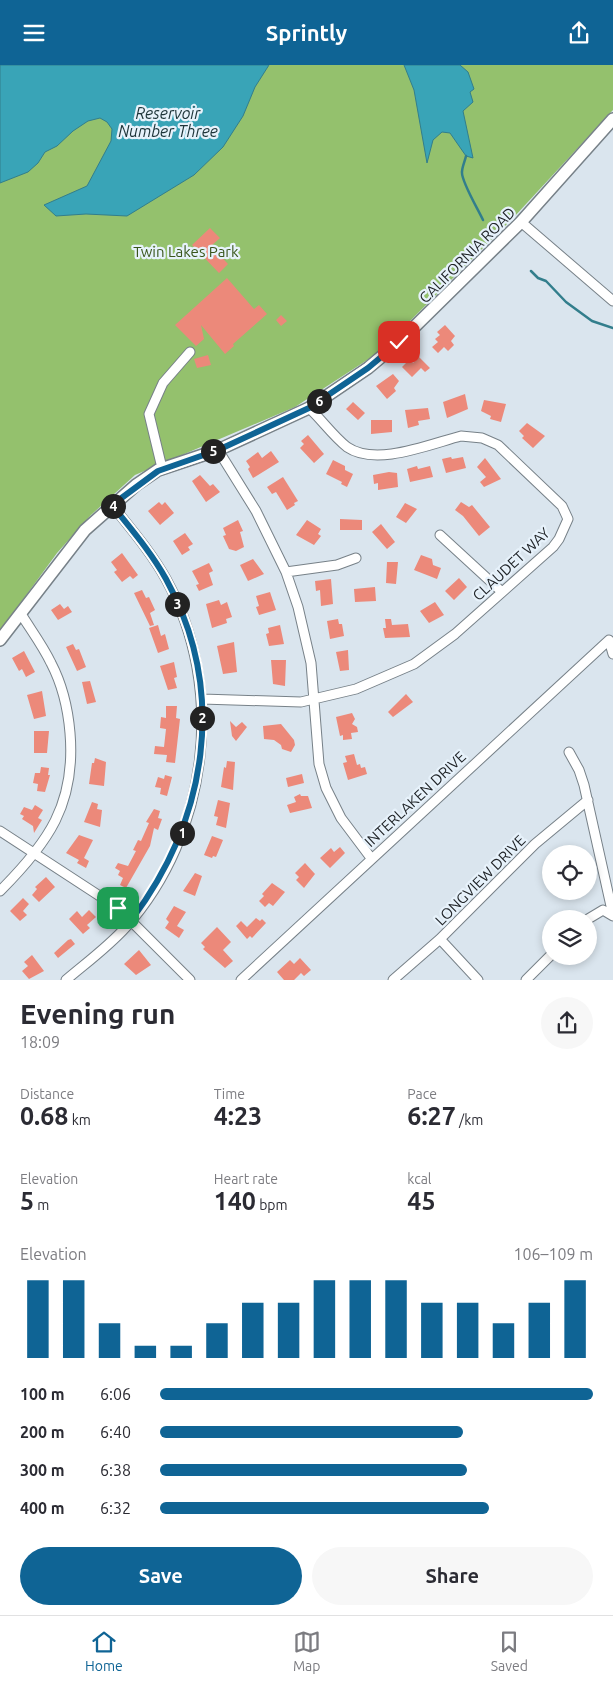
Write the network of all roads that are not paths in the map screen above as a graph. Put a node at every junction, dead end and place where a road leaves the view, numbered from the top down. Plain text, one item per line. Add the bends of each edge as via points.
1 (613, 119) edge
2 (521, 222) junction
3 (613, 301) edge
4 (190, 352) dead end
5 (309, 408) junction
6 (218, 450) junction
7 (162, 468) junction
8 (112, 505) junction
9 (440, 535) dead end
10 (356, 558) dead end
11 (286, 572) junction
12 (502, 592) junction
13 (20, 614) junction
14 (0, 640) edge
15 (613, 654) edge
16 (202, 699) junction
17 (314, 700) junction
18 (569, 752) dead end
19 (588, 800) junction
20 (0, 831) edge
21 (35, 854) junction
22 (371, 858) junction
23 (0, 891) edge
24 (597, 914) edge
25 (613, 915) edge
26 (132, 919) junction
27 (440, 939) junction
28 (542, 964) edge
29 (66, 980) edge
30 (190, 980) edge
31 (240, 980) edge
32 (393, 980) edge
33 (478, 980) edge
34 (526, 980) edge

1 - 2 main road, CALIFORNIA ROAD
2 - 3 street
2 - 5 main road, CALIFORNIA ROAD via 399,342 368,368
4 - 7 street via 163,383 149,414
5 - 6 main road, CALIFORNIA ROAD
5 - 12 street, CLAUDET WAY via 340,441 364,454 391,454 472,435 490,441 512,458 562,506 568,519 556,543
6 - 7 main road, CALIFORNIA ROAD
6 - 11 street via 260,518
7 - 8 main road, CALIFORNIA ROAD
8 - 13 main road, CALIFORNIA ROAD via 67,551
8 - 16 street via 154,559 170,587 192,645
9 - 12 street
10 - 11 street via 337,565
11 - 17 street via 306,634
12 - 17 street, CLAUDET WAY via 414,664 356,689
13 - 14 main road, CALIFORNIA ROAD
13 - 21 street via 52,664 66,705 71,748 66,796 54,826
15 - 22 street, INTERLAKEN DRIVE via 609,640
16 - 17 street, CLAUDET WAY
16 - 26 street via 199,762 190,808 168,864
17 - 22 street via 316,752 326,788 341,818
18 - 19 street via 579,770
19 - 25 street
19 - 27 street, LONGVIEW DRIVE via 535,844
20 - 21 street
21 - 23 street
21 - 26 street
22 - 31 street, INTERLAKEN DRIVE
24 - 25 street via 603,910
26 - 29 street via 100,952
26 - 30 street
27 - 32 street, LONGVIEW DRIVE
27 - 33 street
28 - 34 street

